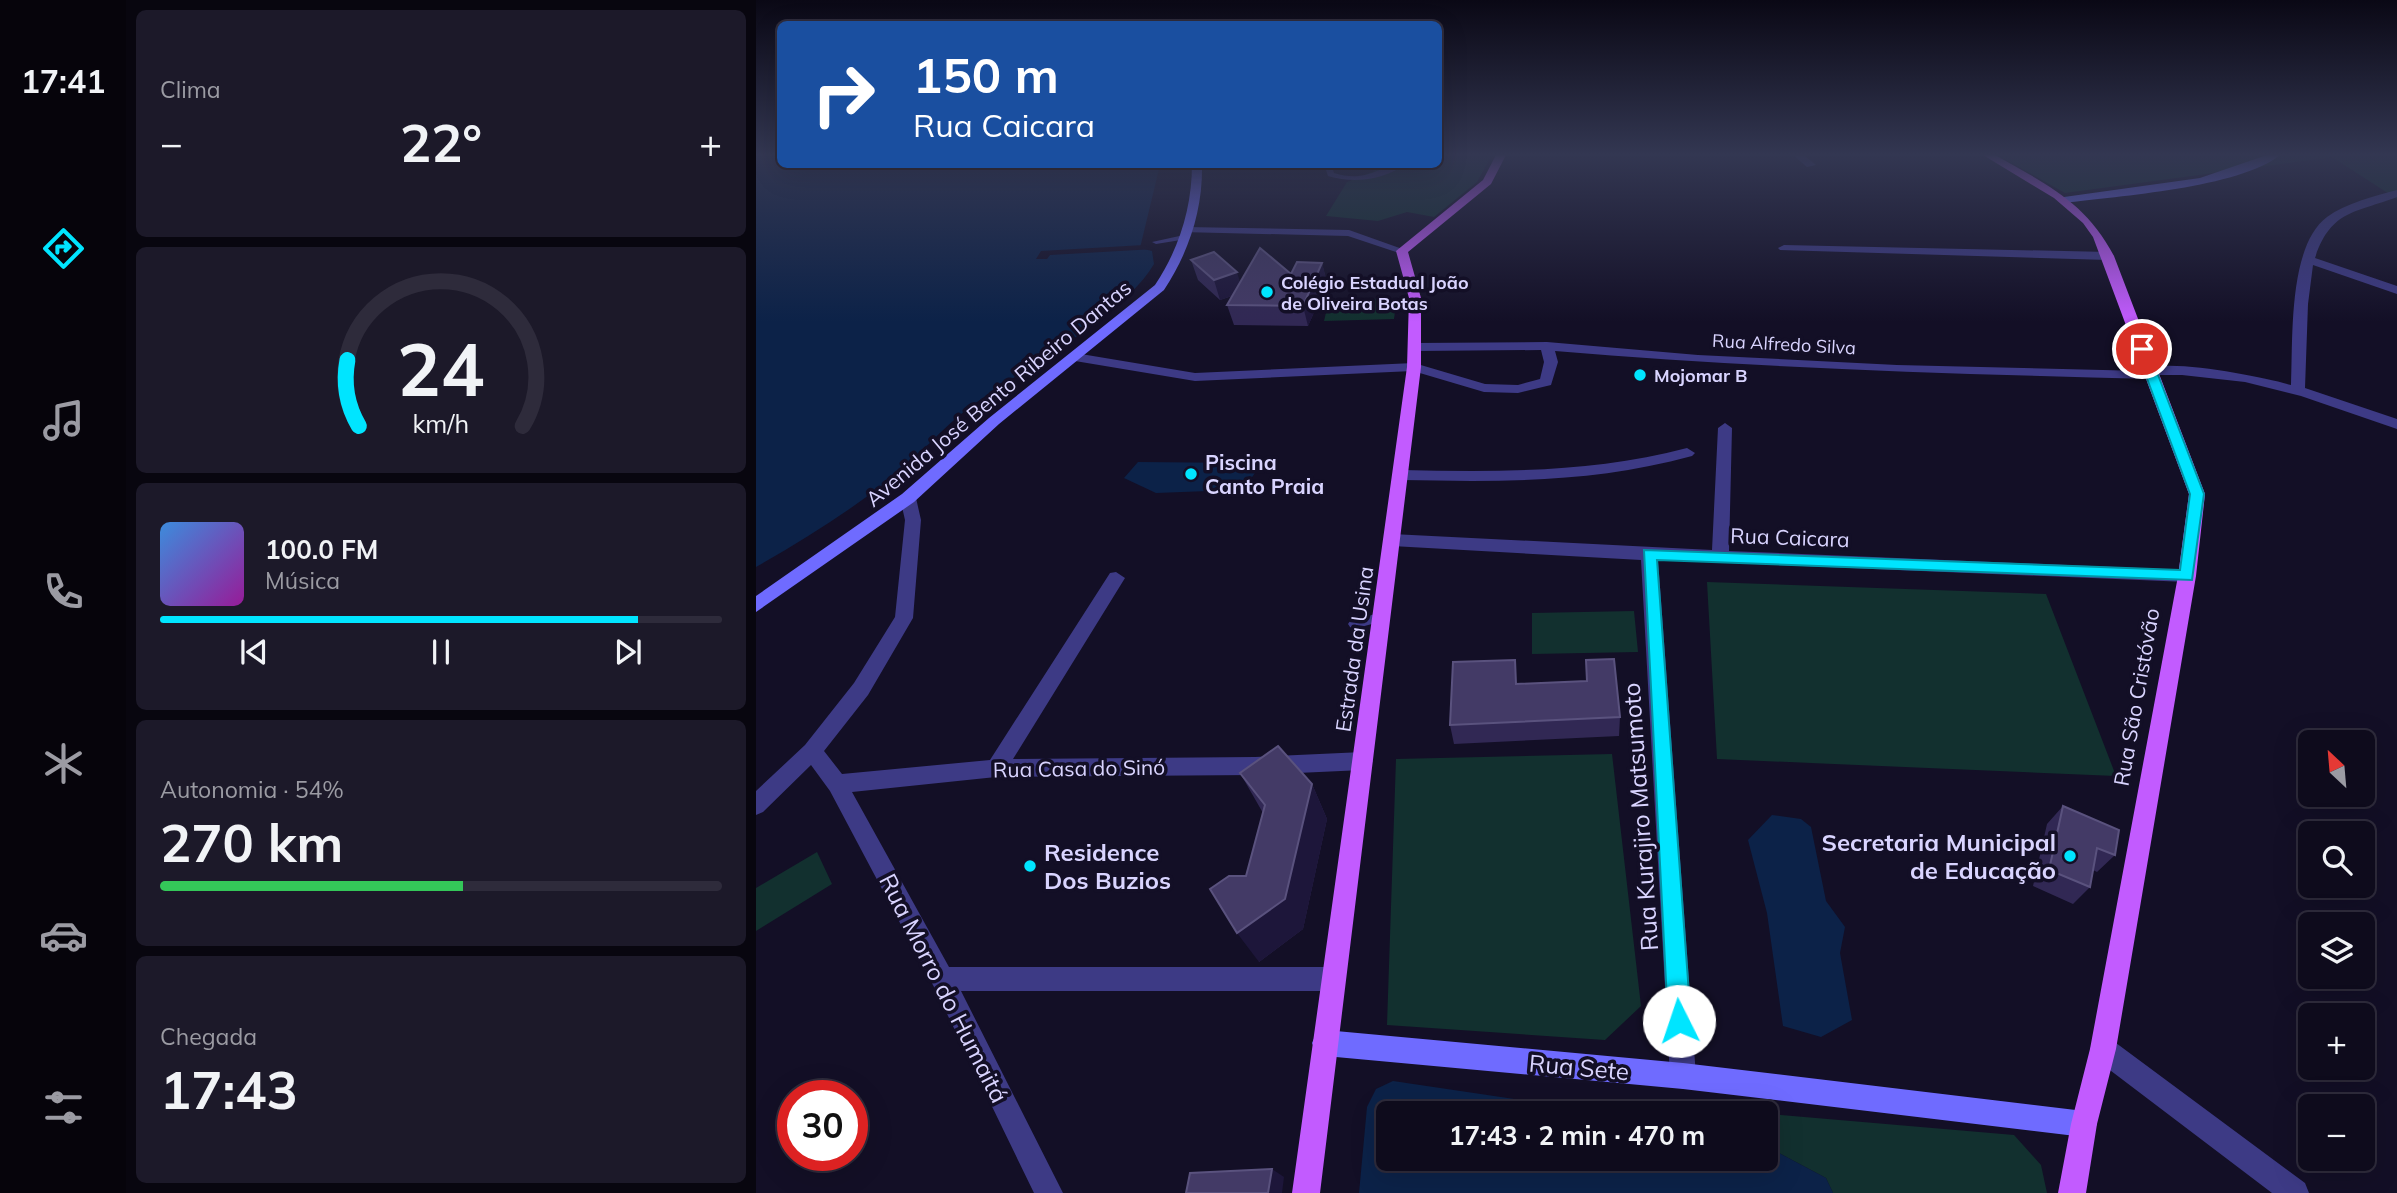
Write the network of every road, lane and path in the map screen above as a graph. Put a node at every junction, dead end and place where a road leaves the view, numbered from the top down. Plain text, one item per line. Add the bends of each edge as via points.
1 (1191, 211) edge
2 (1451, 211) edge
3 (2077, 211) edge
4 (2354, 211) edge
5 (1185, 233) junction
6 (1156, 242) dead end
7 (1784, 248) dead end
8 (1402, 251) junction
9 (2108, 256) junction
10 (2307, 259) junction
11 (2397, 290) edge
12 (1547, 346) junction
13 (1415, 347) junction
14 (1075, 357) junction
15 (1414, 367) junction
16 (2151, 373) junction
17 (2298, 389) junction
18 (2397, 424) edge
19 (1725, 428) dead end
20 (1687, 453) dead end
21 (1401, 475) junction
22 (908, 498) junction
23 (1392, 541) junction
24 (1649, 554) junction
25 (1720, 557) junction
26 (2187, 576) junction
27 (1116, 578) dead end
28 (756, 605) edge
29 (1382, 617) junction
30 (1354, 624) dead end
31 (812, 751) junction
32 (1363, 761) junction
33 (996, 768) junction
34 (837, 784) junction
35 (756, 805) edge
36 (942, 979) junction
37 (1332, 979) junction
38 (1325, 1043) junction
39 (2103, 1049) junction
40 (1683, 1076) junction
41 (2084, 1124) junction
42 (1049, 1193) edge
43 (1306, 1193) edge
44 (2072, 1193) edge
45 (2295, 1193) edge

1 - 5 street, Avenida José Bento Ribeiro Dantas
2 - 8 main road
3 - 9 main road, Rua São Cristóvão via 2091,222
4 - 10 street via 2324,226
5 - 6 lane
5 - 8 street via 1349,233
5 - 14 street, Avenida José Bento Ribeiro Dantas via 1160,286
7 - 9 street
8 - 13 main road, Estrada da Usina via 1415,298
9 - 16 main road, Rua São Cristóvão
10 - 11 street
10 - 17 street
12 - 13 street, Rua Alfredo Silva
12 - 15 street via 1549,377 1533,386 1484,388
12 - 16 street, Rua Alfredo Silva via 1884,368
13 - 15 main road, Estrada da Usina
14 - 15 street via 1195,377
14 - 22 street, Avenida José Bento Ribeiro Dantas
15 - 21 main road, Estrada da Usina
16 - 17 street, Rua Alfredo Silva via 2194,369
16 - 26 main road, Rua São Cristóvão via 2197,494
17 - 18 street, Rua Alfredo Silva
19 - 25 street
20 - 21 street via 1609,472 1553,478
21 - 23 main road, Estrada da Usina
22 - 28 street, Avenida José Bento Ribeiro Dantas
22 - 31 street via 913,520 904,618 861,688
23 - 24 street, Rua Caicara
23 - 29 main road, Estrada da Usina
24 - 25 street, Rua Caicara
24 - 40 street, Rua Kurajiro Matsumoto
25 - 26 street, Rua Caicara
26 - 39 main road, Rua São Cristóvão
27 - 33 street
29 - 30 lane
29 - 32 main road, Estrada da Usina
31 - 34 street
31 - 35 street
32 - 33 street, Rua Casa do Sinó
32 - 37 main road, Estrada da Usina
33 - 34 street, Rua Casa do Sinó
34 - 36 street, Rua Morro do Humaitá
36 - 37 street
36 - 42 street, Rua Morro do Humaitá
37 - 38 main road, Estrada da Usina
38 - 40 street, Rua Sete
38 - 43 main road, Estrada da Usina
39 - 41 main road, Rua São Cristóvão
39 - 45 street
40 - 41 street, Rua Sete
41 - 44 main road, Rua São Cristóvão

